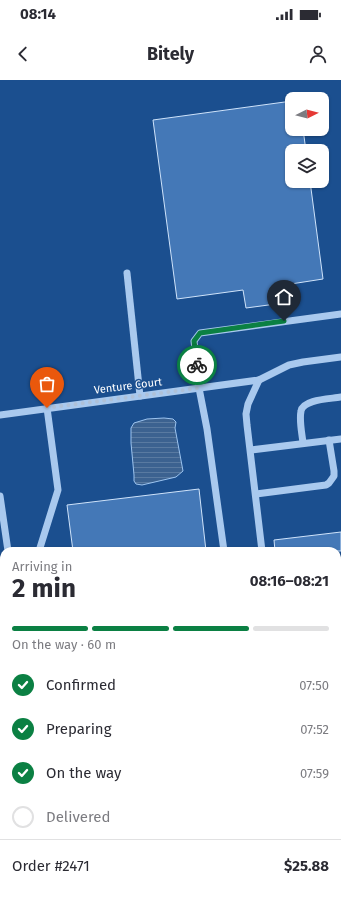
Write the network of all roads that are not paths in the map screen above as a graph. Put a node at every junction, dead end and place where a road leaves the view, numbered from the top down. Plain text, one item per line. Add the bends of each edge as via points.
1 (127, 272) dead end
2 (341, 314) edge
3 (341, 357) edge
4 (259, 380) junction
5 (199, 388) junction
6 (140, 396) junction
7 (341, 397) edge
8 (47, 408) junction
9 (0, 414) edge
10 (341, 439) edge
11 (329, 440) junction
12 (303, 443) junction
13 (251, 450) junction
14 (256, 494) junction
15 (0, 496) edge
16 (7, 547) edge
17 (40, 547) edge
18 (223, 547) edge
19 (262, 547) edge
20 (341, 782) edge
21 (341, 788) edge

1 - 6 street
2 - 5 street via 200,333 194,341
3 - 4 street, Venture Court via 289,365
4 - 5 street, Venture Court
4 - 13 street via 246,414
5 - 6 street, Venture Court
5 - 18 street
6 - 8 street, Venture Court
7 - 12 street via 312,401 302,406 300,412
8 - 9 street, Venture Court
8 - 17 street via 58,490
10 - 11 street
11 - 12 street
11 - 14 street via 334,471 329,483
12 - 13 street
13 - 14 street
14 - 19 street
15 - 16 street
20 - 21 street

